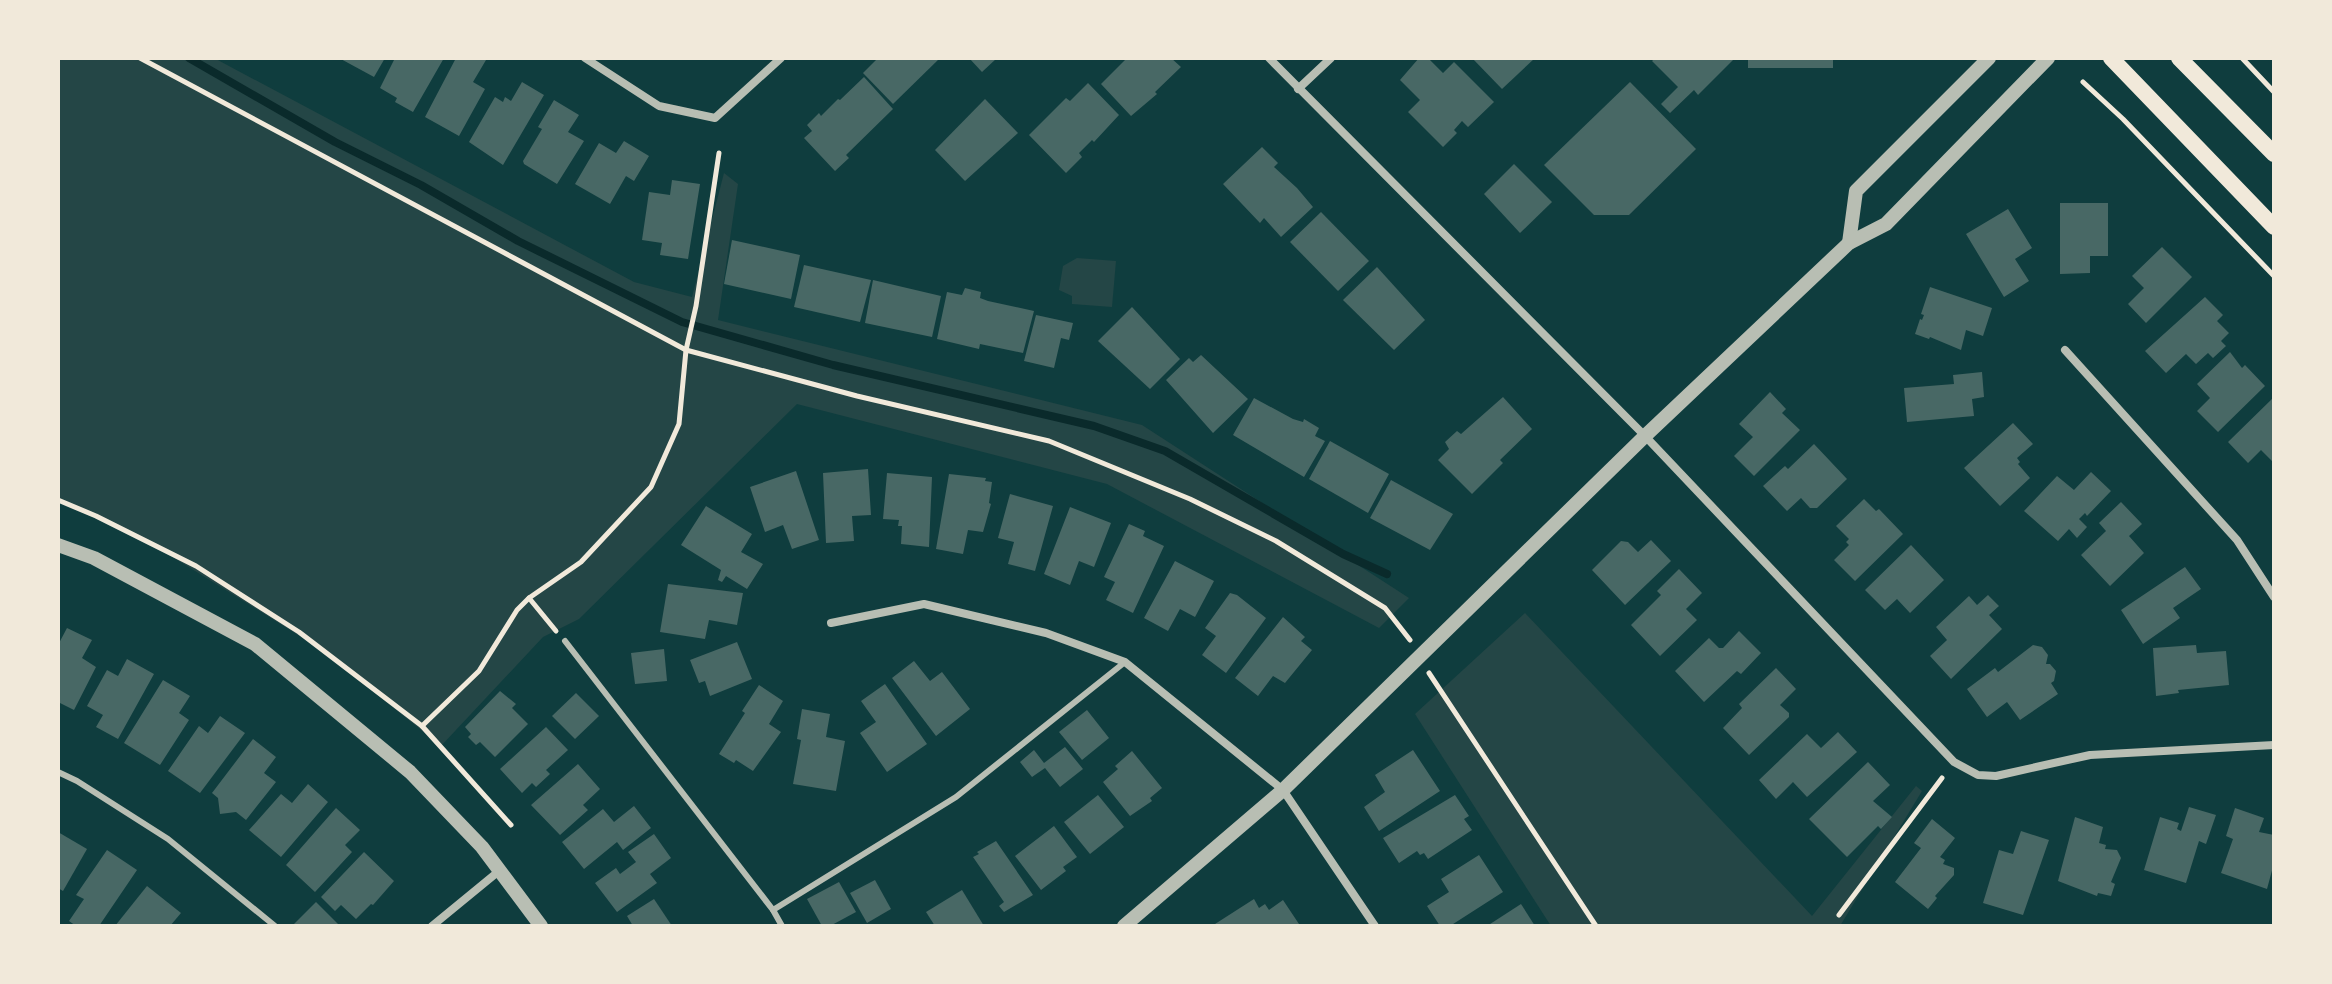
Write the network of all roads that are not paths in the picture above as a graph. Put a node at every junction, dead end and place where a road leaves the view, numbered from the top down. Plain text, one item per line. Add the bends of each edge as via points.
1 (585, 58) edge
2 (781, 58) edge
3 (1269, 58) edge
4 (1331, 58) edge
5 (1989, 58) edge
6 (2048, 58) edge
7 (2111, 58) edge
8 (2179, 58) edge
9 (1298, 89) junction
10 (2274, 154) edge
11 (2274, 227) edge
12 (1849, 243) junction
13 (2065, 350) dead end
14 (1645, 436) junction
15 (58, 545) edge
16 (2274, 597) edge
17 (831, 623) dead end
18 (565, 641) road end
19 (1125, 662) junction
20 (2274, 745) edge
21 (58, 772) edge
22 (1283, 790) junction
23 (499, 871) junction
24 (773, 910) junction
25 (275, 926) edge
26 (432, 926) edge
27 (541, 926) edge
28 (782, 926) edge
29 (1124, 926) edge
30 (1375, 926) edge

1 - 2 street via 659,106 715,118
3 - 9 street
4 - 9 street
5 - 12 street via 1856,191
6 - 12 street via 1886,224
7 - 11 main road
8 - 10 main road
9 - 14 street
12 - 14 street
13 - 16 street via 2237,540
14 - 20 street via 1941,751 1978,775 1996,776 2090,755
14 - 22 street
15 - 23 street via 94,558 255,644 410,772
17 - 19 street via 924,604 1046,633
18 - 24 lane
19 - 22 street
19 - 24 lane via 956,797
21 - 25 lane via 168,839
22 - 29 street
22 - 30 street
23 - 26 street
23 - 27 street
24 - 28 lane

